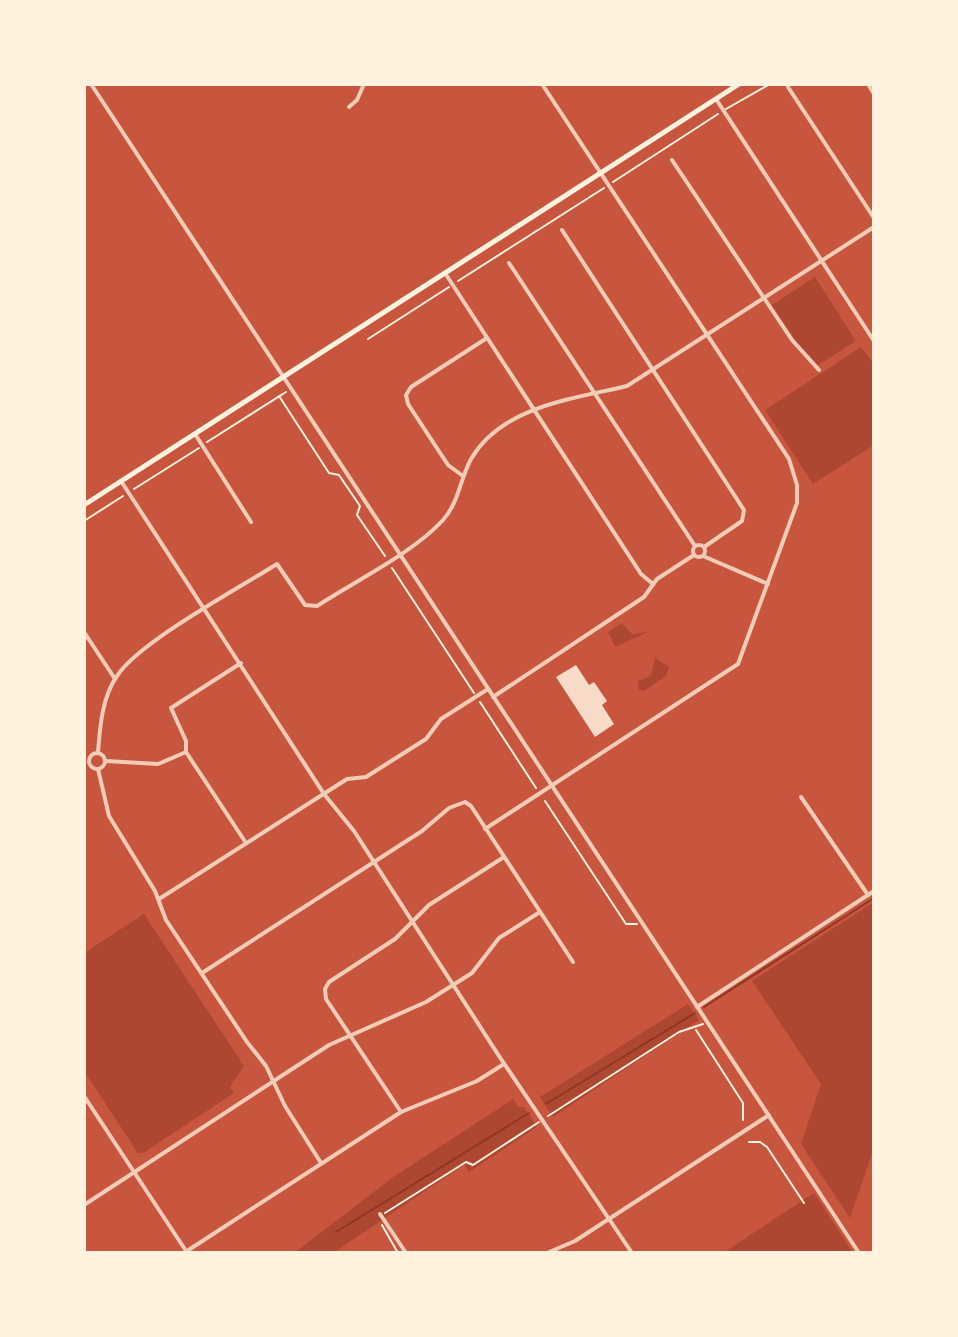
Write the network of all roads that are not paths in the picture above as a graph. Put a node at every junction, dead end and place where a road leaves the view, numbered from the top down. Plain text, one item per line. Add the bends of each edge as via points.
1 (91, 84) edge
2 (364, 84) edge
3 (542, 84) edge
4 (739, 84) edge
5 (868, 84) edge
6 (788, 87) dead end
7 (874, 94) edge
8 (716, 99) junction
9 (349, 107) dead end
10 (672, 160) dead end
11 (601, 172) junction
12 (874, 218) edge
13 (874, 227) edge
14 (562, 230) dead end
15 (822, 261) junction
16 (509, 263) dead end
17 (445, 273) junction
18 (763, 298) junction
19 (707, 335) junction
20 (873, 337) edge
21 (487, 338) junction
22 (653, 370) junction
23 (819, 370) dead end
24 (283, 377) junction
25 (595, 393) junction
26 (534, 411) junction
27 (195, 434) junction
28 (464, 477) junction
29 (121, 481) junction
30 (84, 505) edge
31 (251, 522) dead end
32 (695, 546) junction
33 (704, 547) junction
34 (399, 553) junction
35 (694, 555) junction
36 (703, 556) junction
37 (653, 584) junction
38 (768, 584) junction
39 (206, 609) junction
40 (84, 632) edge
41 (241, 663) junction
42 (115, 679) junction
43 (488, 689) junction
44 (493, 697) junction
45 (98, 752) junction
46 (186, 752) junction
47 (86, 760) edge
48 (106, 761) junction
49 (98, 769) junction
50 (552, 788) junction
51 (324, 794) junction
52 (801, 797) dead end
53 (485, 829) junction
54 (246, 843) junction
55 (504, 857) junction
56 (374, 862) junction
57 (874, 891) edge
58 (868, 895) junction
59 (159, 899) junction
60 (540, 912) junction
61 (414, 922) junction
62 (573, 962) dead end
63 (202, 973) junction
64 (454, 984) junction
65 (697, 1007) junction
66 (351, 1036) junction
67 (504, 1064) junction
68 (275, 1080) junction
69 (84, 1096) edge
70 (401, 1112) junction
71 (769, 1115) junction
72 (321, 1163) junction
73 (134, 1172) junction
74 (84, 1205) edge
75 (380, 1214) road end
76 (609, 1219) junction
77 (187, 1252) edge
78 (406, 1253) edge
79 (547, 1253) edge
80 (632, 1253) edge
81 (859, 1253) edge

1 - 24 street
2 - 9 street
3 - 11 street
4 - 8 main road
5 - 7 street
6 - 12 street
8 - 11 main road
8 - 15 street
10 - 18 street
11 - 17 main road
11 - 19 street
13 - 15 street
14 - 22 street
15 - 18 street
15 - 20 street
16 - 25 street
17 - 21 street
17 - 24 main road
18 - 19 street
18 - 23 street
19 - 22 street
19 - 38 street via 789,459 798,494
21 - 26 street
21 - 28 street via 406,395 448,465
22 - 25 street via 627,386
22 - 33 street via 744,510 744,517
24 - 27 main road
24 - 34 street
25 - 26 street
25 - 32 street
26 - 28 street via 514,418 486,439
26 - 37 street via 641,574
27 - 29 main road
27 - 31 street
28 - 34 street via 444,519
29 - 30 main road
29 - 39 street
32 - 33 street
32 - 35 street
33 - 36 street
34 - 39 street via 317,606 305,605 277,564
34 - 43 street
35 - 36 street
35 - 37 street
36 - 38 street
37 - 44 street via 644,597
38 - 50 street via 735,667
39 - 41 street
39 - 42 street via 139,652
40 - 42 street
41 - 46 street via 171,708
41 - 51 street
42 - 45 street via 103,711
43 - 44 street
43 - 51 street via 441,719 426,739 366,777 347,779
44 - 50 street
45 - 47 street
45 - 48 street
46 - 48 street via 158,764
46 - 54 street
47 - 49 street
48 - 49 street
49 - 59 street via 109,816
50 - 53 street
50 - 65 street
51 - 54 street
51 - 56 street
52 - 58 street
53 - 55 street
53 - 56 street via 465,802
54 - 59 street
55 - 60 street
55 - 61 street via 429,905
56 - 61 street
56 - 63 street
57 - 58 street
58 - 65 street
59 - 63 street via 166,920
60 - 62 street
60 - 64 street via 499,938 472,973
61 - 64 street
61 - 66 street via 325,989
63 - 68 street
64 - 66 street via 408,1013
64 - 67 street
65 - 71 street
66 - 68 street
66 - 70 street
67 - 70 street via 477,1081
67 - 76 street
68 - 72 street
68 - 73 street
69 - 73 street
70 - 72 street
71 - 76 street
71 - 81 street
72 - 77 street
73 - 74 street
73 - 77 street
75 - 78 street
76 - 79 street
76 - 80 street

